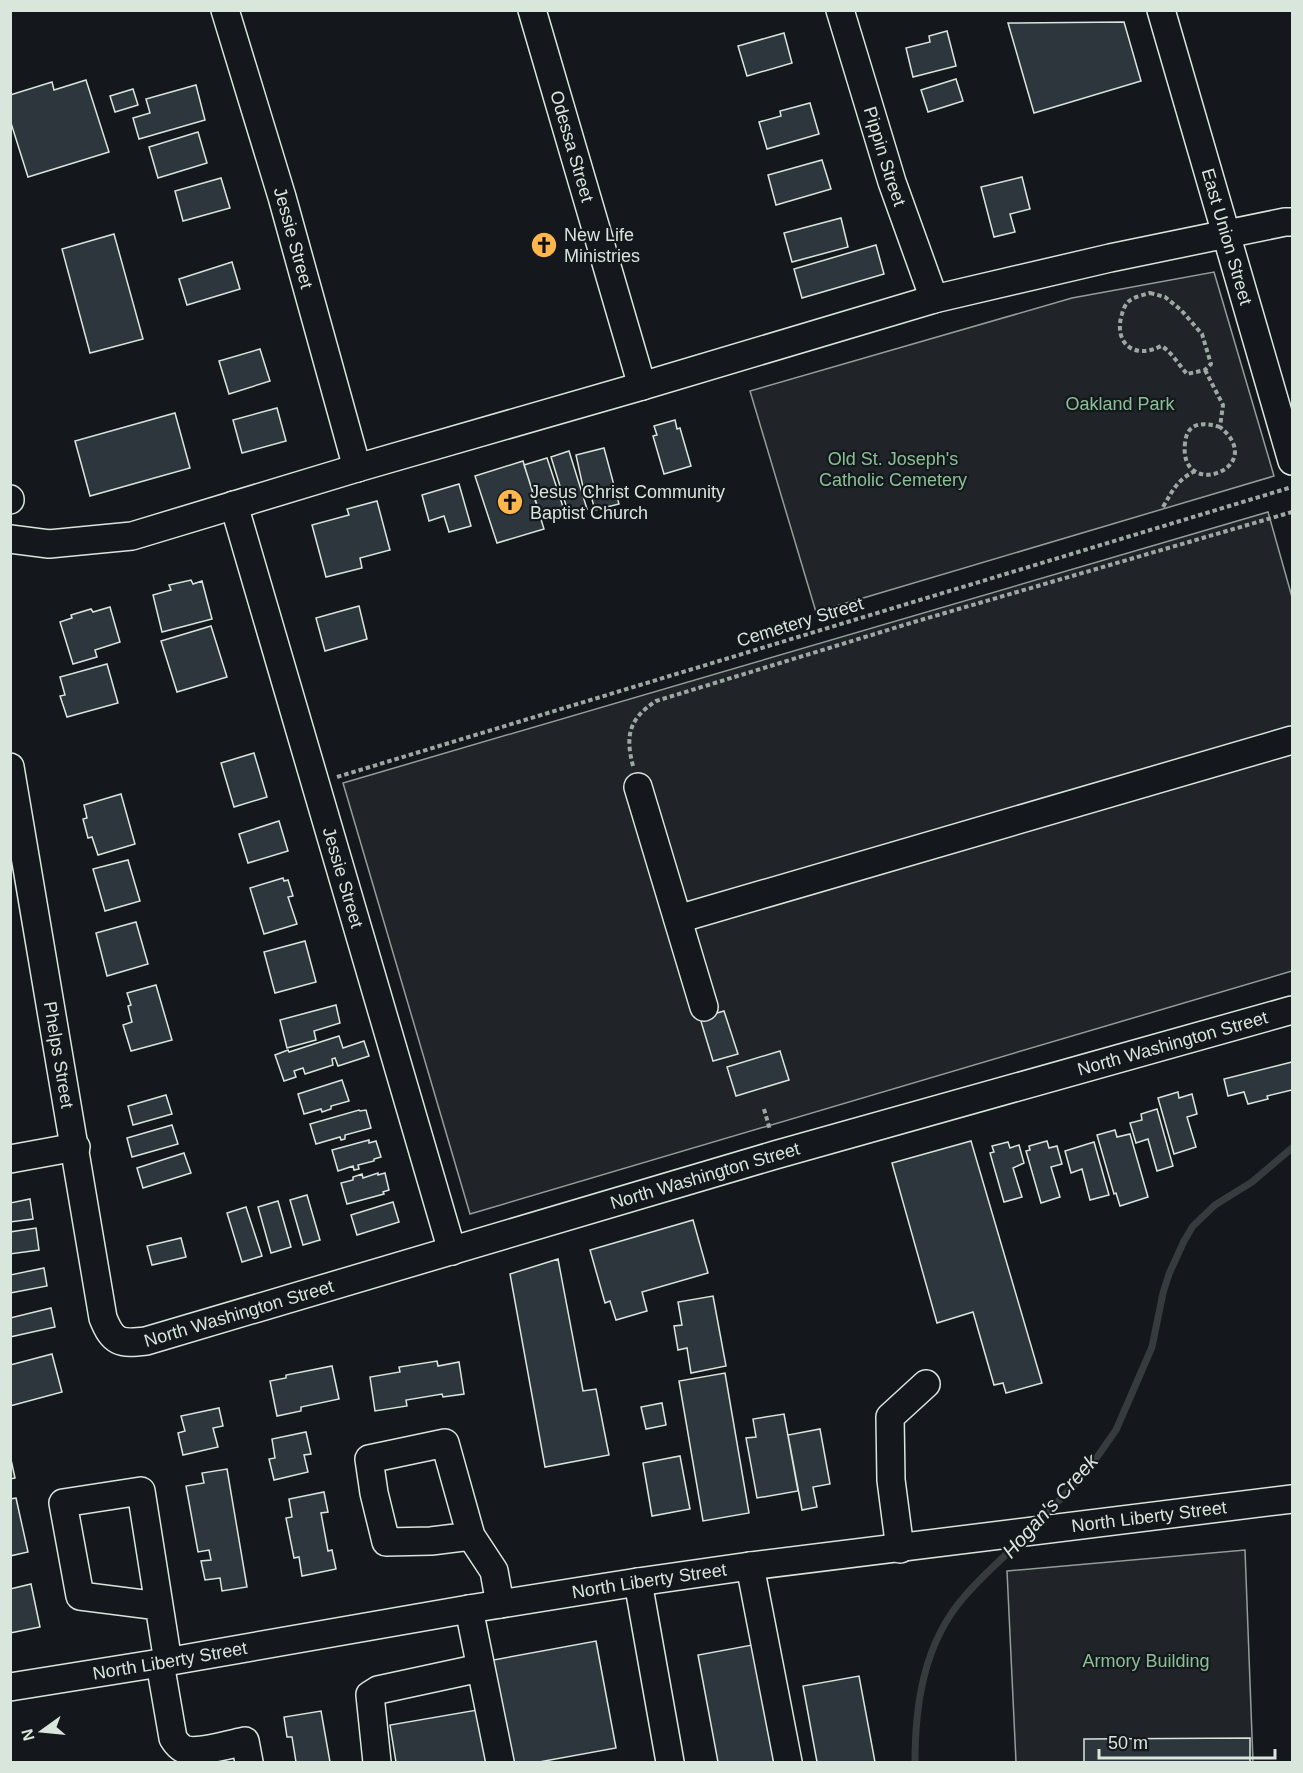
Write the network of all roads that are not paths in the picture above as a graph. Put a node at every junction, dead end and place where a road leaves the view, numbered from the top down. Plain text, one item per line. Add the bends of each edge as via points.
1 (225, 10) edge
2 (532, 10) edge
3 (840, 10) edge
4 (1161, 10) edge
5 (1293, 222) edge
6 (1226, 234) junction
7 (934, 299) junction
8 (642, 386) junction
9 (1293, 461) edge
10 (357, 468) junction
11 (234, 505) junction
12 (10, 539) edge
13 (1293, 741) edge
14 (10, 767) edge
15 (638, 787) road end
16 (678, 919) junction
17 (704, 1007) dead end
18 (1293, 1010) edge
19 (76, 1148) junction
20 (10, 1159) edge
21 (452, 1251) junction
22 (118, 1340) joint
23 (926, 1384) dead end
24 (1293, 1499) edge
25 (471, 1536) junction
26 (900, 1549) junction
27 (750, 1566) junction
28 (638, 1582) junction
29 (500, 1604) junction
30 (159, 1606) junction
31 (469, 1609) junction
32 (164, 1662) junction
33 (480, 1668) junction
34 (10, 1687) edge
35 (249, 1762) edge
36 (377, 1762) edge
37 (500, 1762) edge
38 (670, 1762) edge
39 (788, 1762) edge

1 - 10 street, Jessie Street
2 - 8 street, Odessa Street
3 - 7 street, Pippin Street via 892,182
4 - 6 street, East Union Street
5 - 6 street
6 - 7 street
6 - 9 street, East Union Street
7 - 8 street
8 - 10 street
10 - 11 street
11 - 12 street via 132,536 49,544
11 - 21 street, Jessie Street
13 - 16 street
14 - 19 street, Phelps Street
15 - 16 street
16 - 17 street
18 - 21 street, North Washington Street via 775,1155
19 - 20 street
19 - 22 street, Phelps Street via 103,1318
21 - 22 street, North Washington Street via 146,1341
23 - 26 street via 890,1418 891,1480
24 - 26 street, North Liberty Street
25 - 25 street via 445,1443 369,1459 386,1542
25 - 29 street via 494,1571
26 - 27 street, North Liberty Street
27 - 28 street, North Liberty Street
27 - 39 street
28 - 29 street, North Liberty Street
28 - 38 street
29 - 31 street, North Liberty Street
30 - 30 street via 141,1491 63,1503 80,1596
30 - 32 street
31 - 32 street, North Liberty Street
31 - 33 street
32 - 34 street, North Liberty Street
32 - 35 street via 176,1743 188,1750 245,1741
33 - 36 street via 370,1695
33 - 37 street

